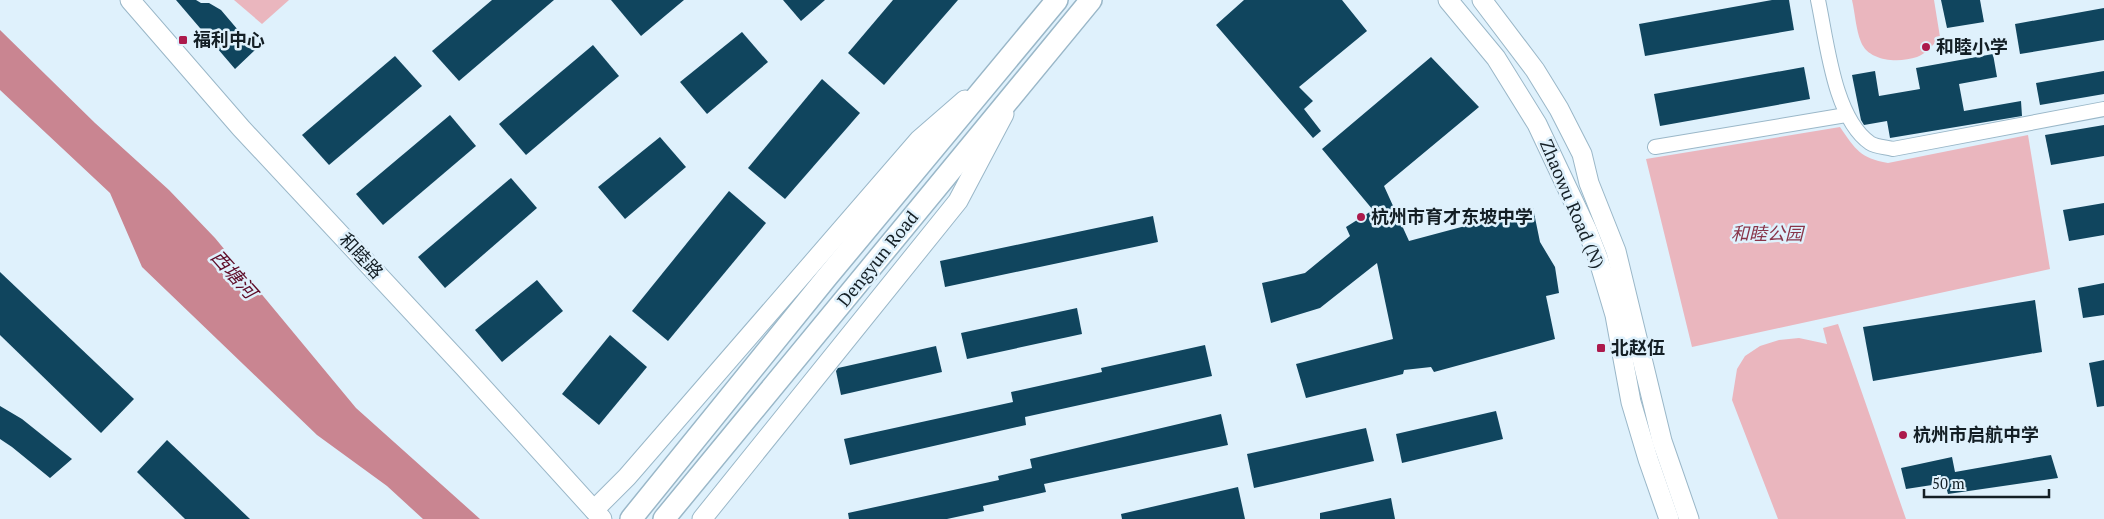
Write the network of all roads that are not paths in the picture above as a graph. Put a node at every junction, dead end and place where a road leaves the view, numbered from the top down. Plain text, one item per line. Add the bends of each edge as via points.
1 (131, 0) edge
2 (1057, 0) edge
3 (1091, 0) edge
4 (1448, 0) edge
5 (1482, 0) edge
6 (1818, 0) edge
7 (1002, 68) junction
8 (1019, 86) junction
9 (2104, 109) edge
10 (1846, 115) junction
11 (1655, 146) dead end
12 (598, 514) edge
13 (630, 519) edge
14 (664, 519) edge
15 (702, 519) edge
16 (1669, 519) edge
17 (1689, 519) edge

1 - 12 street, 和睦路 via 241,128
2 - 7 main road, Dengyun Road
3 - 8 main road, Dengyun Road
4 - 16 street, Zhaowu Road (N) via 1496,58 1537,124 1587,230 1614,315 1631,402
5 - 17 street, Zhaowu Road (N) via 1535,70 1582,154 1589,182 1616,251 1662,441
6 - 10 street
7 - 12 street via 919,140
7 - 13 main road, Dengyun Road
8 - 14 main road, Dengyun Road
8 - 15 street via 958,201
9 - 10 street via 1892,149 1872,144
10 - 11 street

